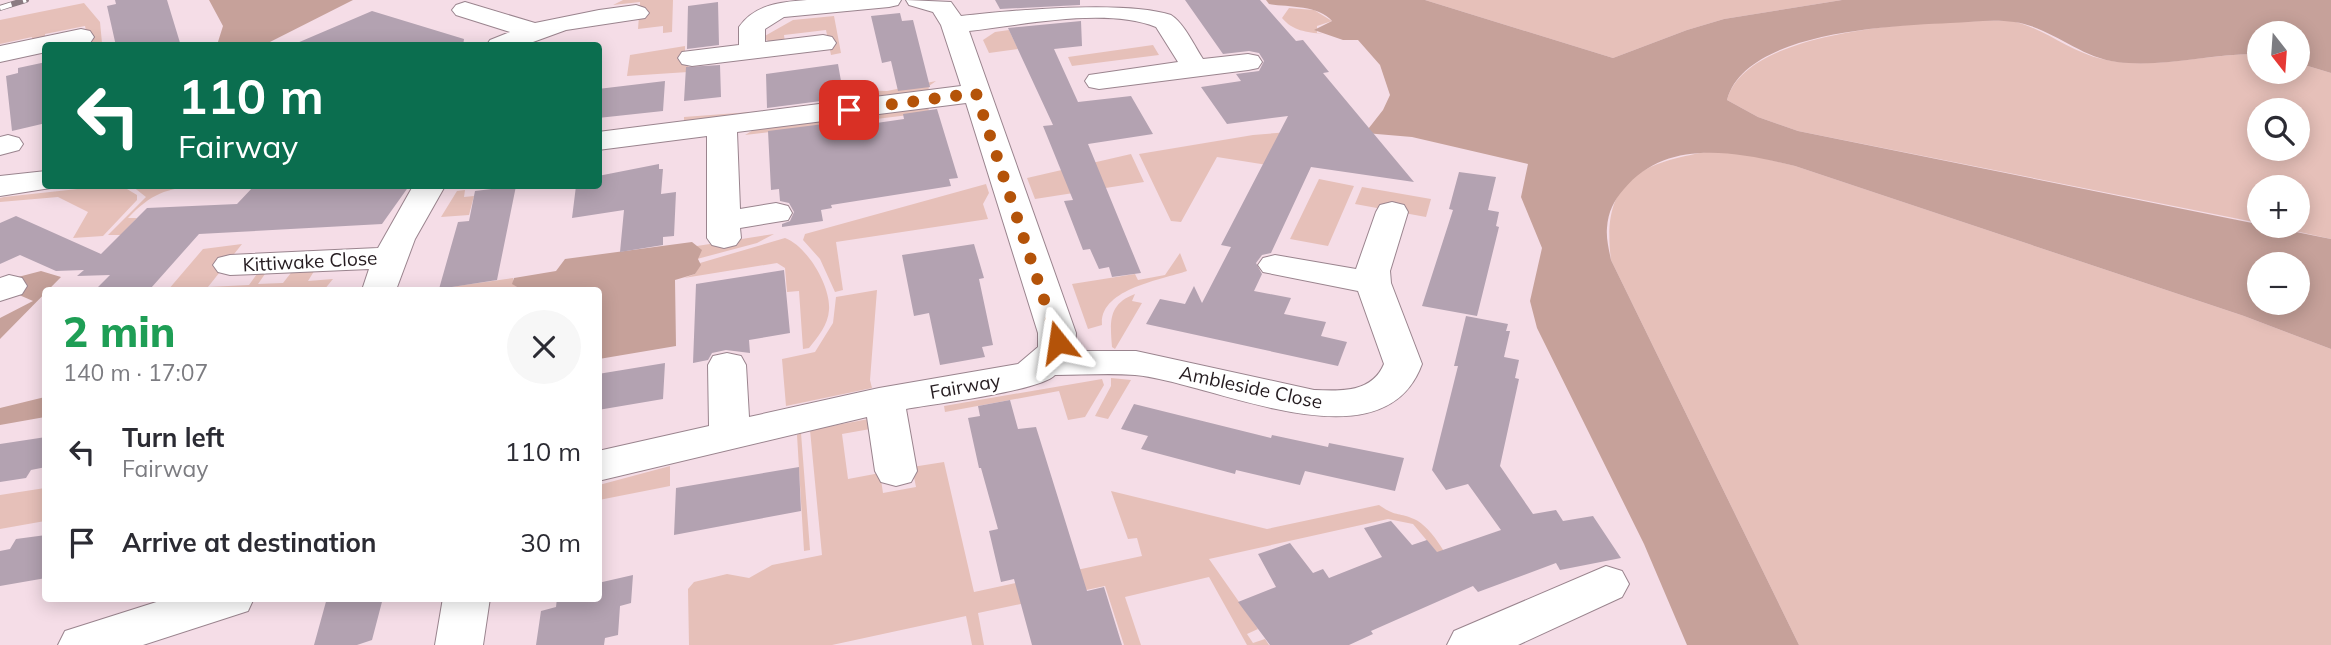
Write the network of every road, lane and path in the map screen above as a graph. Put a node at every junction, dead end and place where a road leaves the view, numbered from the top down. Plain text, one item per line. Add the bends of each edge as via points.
1 (889, 0) edge
2 (918, 0) edge
3 (466, 10) dead end
4 (636, 13) dead end
5 (954, 25) junction
6 (532, 30) junction
7 (81, 37) dead end
8 (57, 42) edge
9 (507, 42) edge
10 (823, 43) dead end
11 (42, 45) edge
12 (752, 51) junction
13 (0, 54) edge
14 (692, 58) dead end
15 (1248, 62) dead end
16 (1196, 68) junction
17 (1099, 81) dead end
18 (976, 93) junction
19 (722, 126) junction
20 (602, 141) edge
21 (42, 181) edge
22 (0, 186) edge
23 (427, 189) edge
24 (1392, 212) dead end
25 (776, 213) dead end
26 (391, 258) junction
27 (230, 265) dead end
28 (1275, 265) dead end
29 (1373, 283) junction
30 (380, 287) edge
31 (1047, 363) junction
32 (727, 365) dead end
33 (884, 400) junction
34 (730, 434) junction
35 (602, 465) edge
36 (896, 471) dead end
37 (1606, 584) dead end
38 (208, 602) edge
39 (466, 602) edge
40 (184, 606) edge
41 (82, 645) edge
42 (459, 645) edge
43 (1471, 645) edge

1 - 12 street via 774,12 752,27
2 - 5 street via 942,7
3 - 6 street
4 - 6 street via 559,22
5 - 16 street via 1102,8 1140,10 1165,22
5 - 18 street
6 - 9 street
7 - 8 street
10 - 12 street
11 - 13 street
12 - 14 street
15 - 16 street
16 - 17 street
18 - 19 street
18 - 31 street via 1057,333 1057,350
19 - 20 street
19 - 25 street via 724,230
21 - 22 street
23 - 26 street, Kittiwake Close
24 - 29 street
26 - 27 street, Kittiwake Close
26 - 30 street, Kittiwake Close
28 - 29 street
29 - 31 street, Ambleside Close via 1403,363 1400,376 1389,388 1357,402 1314,403 1136,363
31 - 33 street, Fairway via 1020,376
32 - 34 street
33 - 34 street, Fairway
33 - 36 street
34 - 35 street, Fairway
37 - 43 street
38 - 40 street
39 - 42 street
40 - 41 street

